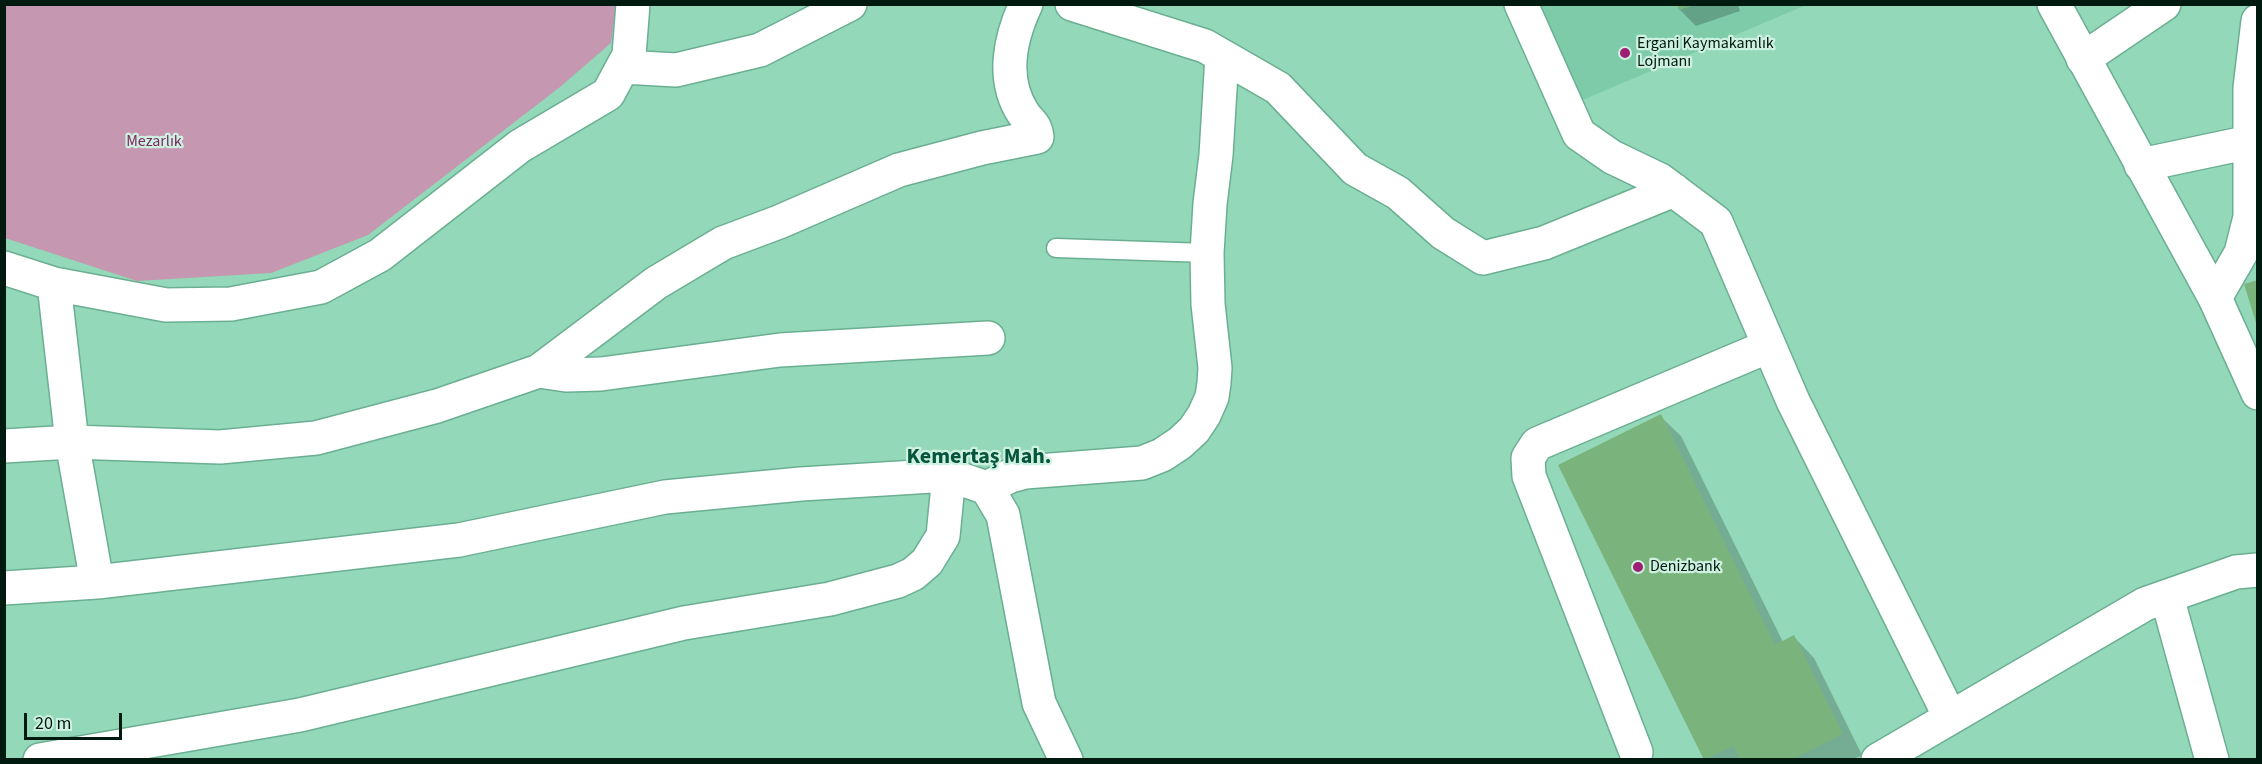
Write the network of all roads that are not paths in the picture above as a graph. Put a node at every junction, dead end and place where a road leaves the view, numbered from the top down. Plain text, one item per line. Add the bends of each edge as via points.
1 (633, 4) edge
2 (850, 4) edge
3 (1026, 4) edge
4 (1072, 4) edge
5 (1521, 4) edge
6 (2054, 4) edge
7 (2164, 4) edge
8 (2258, 21) edge
9 (2257, 26) edge
10 (1222, 56) junction
11 (2083, 58) junction
12 (623, 67) junction
13 (2250, 142) junction
14 (2141, 165) junction
15 (1674, 190) junction
16 (1056, 248) dead end
17 (1207, 253) junction
18 (4, 268) edge
19 (54, 284) junction
20 (2215, 298) junction
21 (988, 338) dead end
22 (1769, 345) junction
23 (539, 371) junction
24 (2258, 393) edge
25 (72, 442) junction
26 (4, 446) edge
27 (949, 475) junction
28 (987, 488) junction
29 (2258, 570) edge
30 (97, 582) junction
31 (4, 588) edge
32 (2166, 597) junction
33 (1950, 717) junction
34 (1636, 752) dead end
35 (40, 759) edge
36 (1066, 759) edge
37 (1878, 759) edge
38 (2212, 759) edge

1 - 12 street via 629,55
2 - 12 street via 760,50 676,70
3 - 23 street via 1014,29 1011,76 1015,95 1023,113 1036,127 1037,137 899,170 723,243 656,282
4 - 10 street via 1205,46
5 - 15 street via 1579,134 1612,157
6 - 11 street
7 - 11 street
8 - 9 street
9 - 13 street via 2250,88
10 - 15 street via 1278,88 1355,169 1398,193 1443,233 1483,258 1544,243
10 - 17 street
11 - 14 street
12 - 19 street via 608,94 520,146 380,255 321,287 231,304 166,305
13 - 14 street
13 - 20 street via 2250,217 2241,253
14 - 20 street
15 - 22 street via 1716,222
16 - 17 lane
17 - 28 street via 1215,383 1194,430 1162,455 1142,463 1025,472
18 - 19 street
19 - 25 street
20 - 24 street
21 - 23 street via 780,350 601,374
22 - 33 street
22 - 34 street via 1537,444 1528,458 1529,476
23 - 25 street via 437,406 316,438 220,447
25 - 26 street
25 - 30 street
27 - 28 street
27 - 30 street via 665,497 459,540
27 - 35 street via 943,536 927,562 898,581 830,599 684,623 300,715
28 - 36 street via 1003,515 1039,703
29 - 32 street via 2236,572
30 - 31 street
32 - 33 street via 2145,604
32 - 38 street
33 - 37 street

